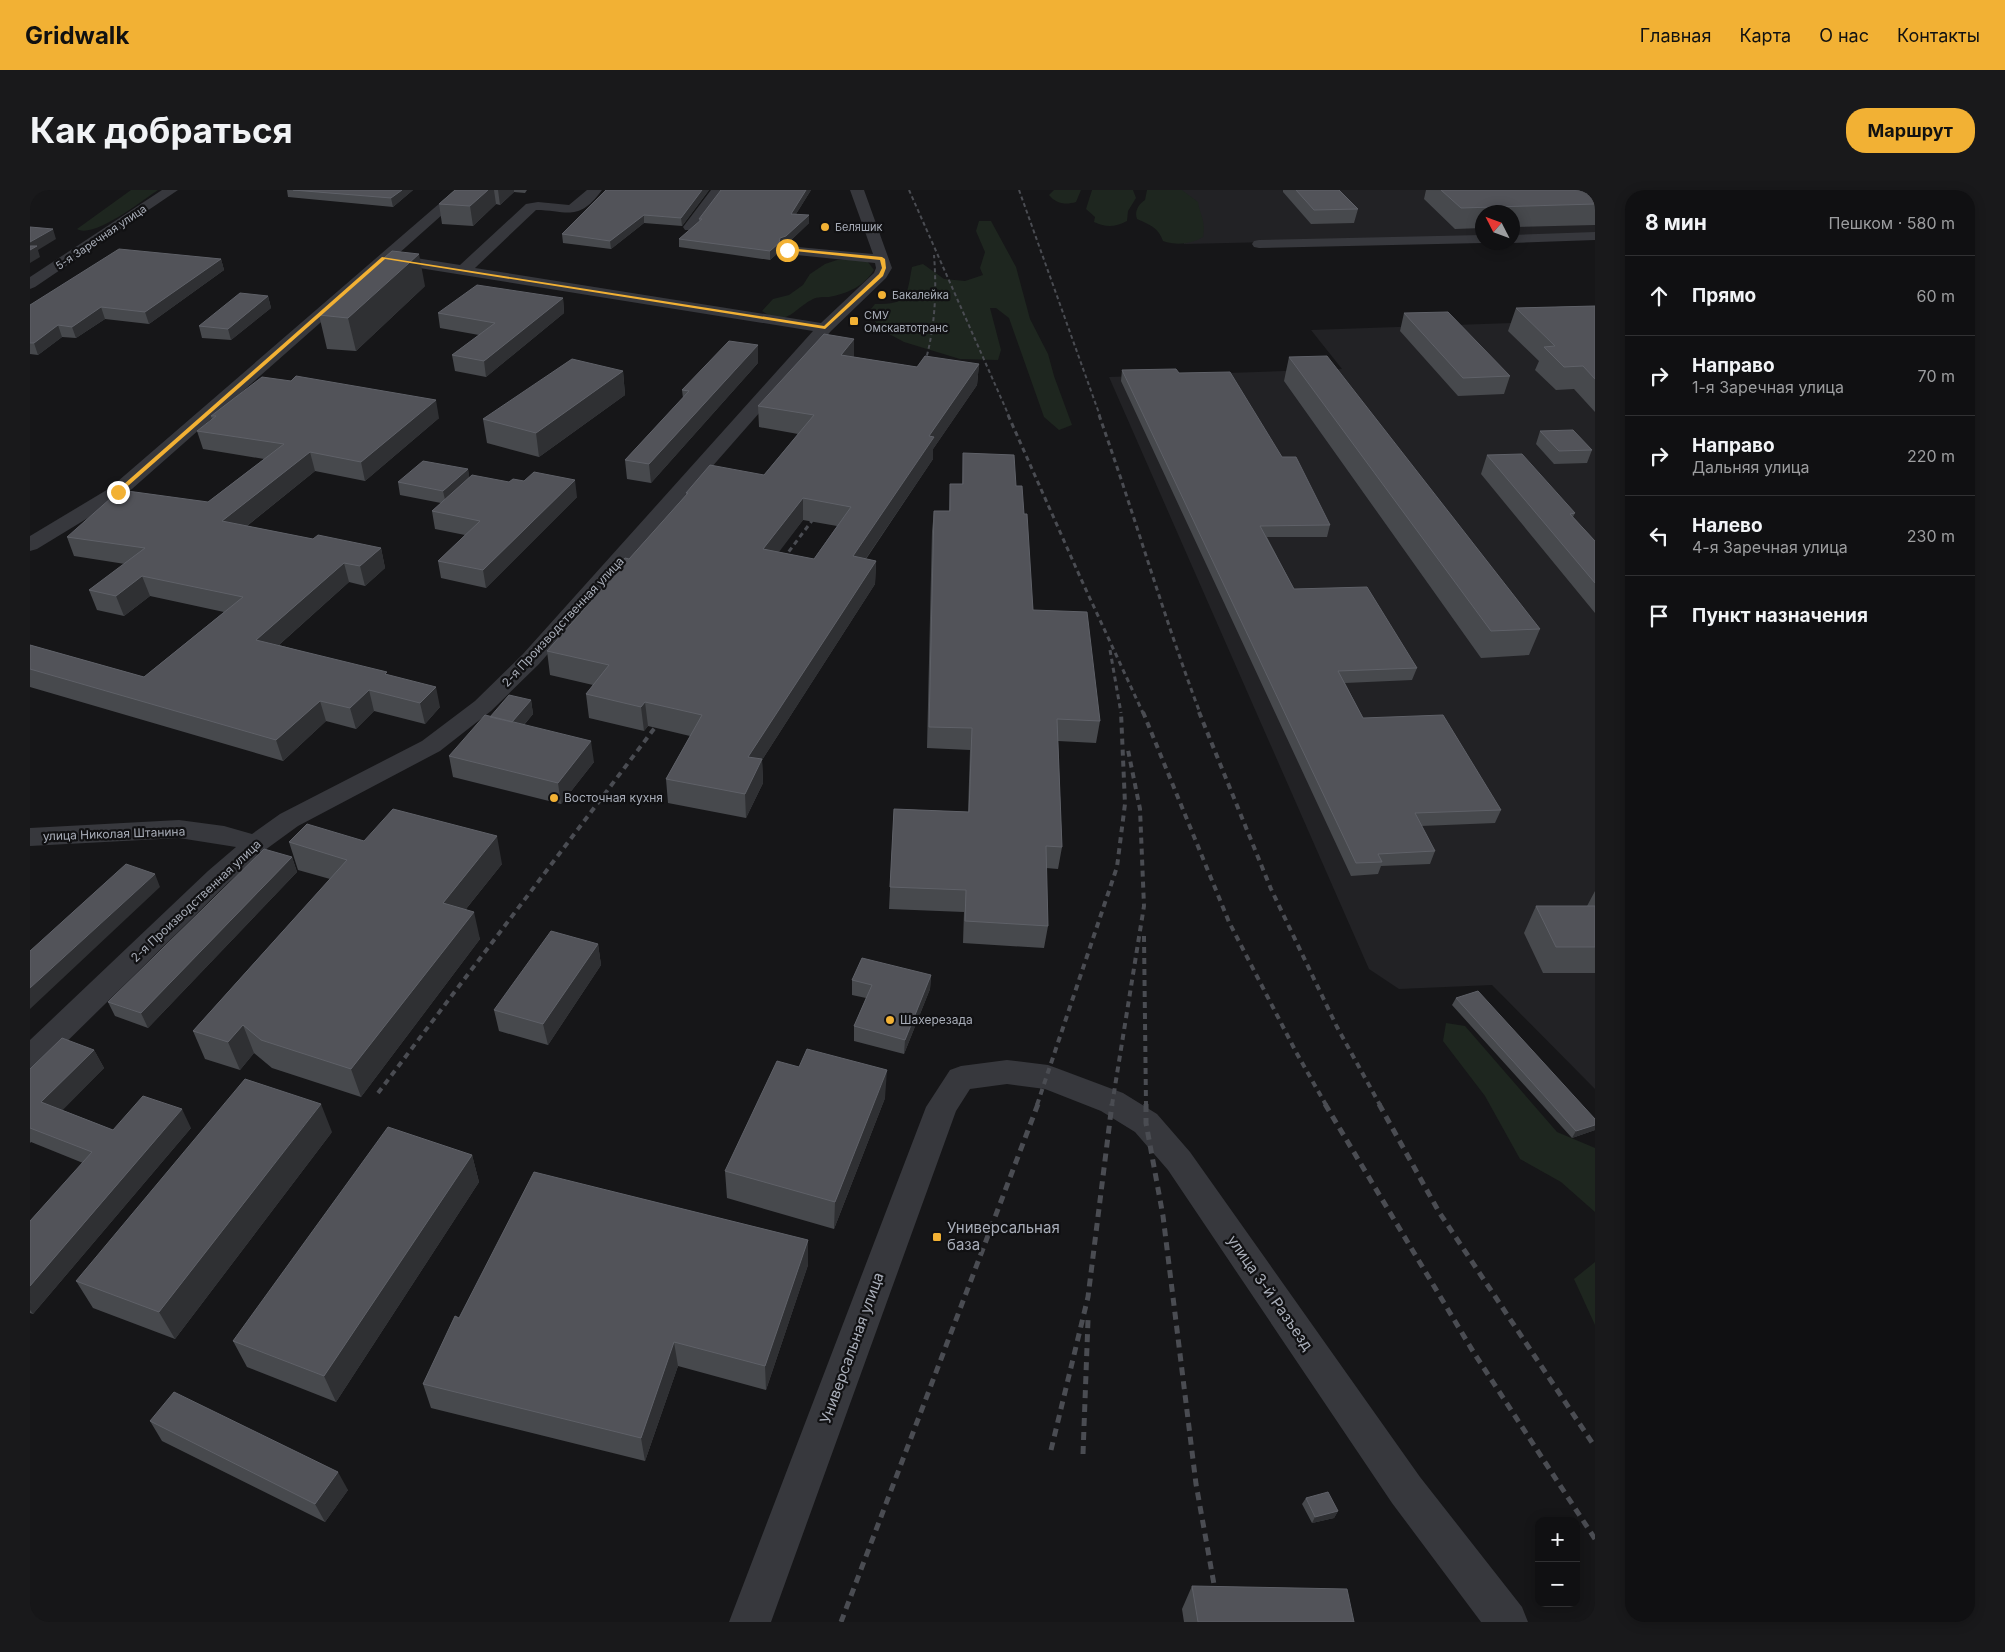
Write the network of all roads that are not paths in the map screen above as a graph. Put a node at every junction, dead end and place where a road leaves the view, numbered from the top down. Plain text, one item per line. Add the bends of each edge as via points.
1 (171, 190) edge
2 (463, 190) edge
3 (595, 190) edge
4 (718, 190) edge
5 (857, 190) edge
6 (690, 227) edge
7 (1595, 236) edge
8 (1475, 239) edge
9 (1520, 239) edge
10 (1259, 244) dead end
11 (787, 250) dead end
12 (384, 258) junction
13 (882, 259) junction
14 (464, 270) junction
15 (30, 284) edge
16 (825, 328) junction
17 (30, 545) edge
18 (30, 837) edge
19 (256, 844) junction
20 (30, 1058) edge
21 (961, 1078) joint
22 (750, 1622) edge
23 (1507, 1622) edge

1 - 15 street, 5-я Заречная улица
2 - 12 street
3 - 14 street via 573,209 531,207
4 - 6 street
5 - 13 street
7 - 9 street
8 - 10 street
11 - 13 street
12 - 14 street
12 - 17 street via 118,492
13 - 16 street, 2-я Производственная улица via 884,268 881,275
14 - 16 street
16 - 19 street, 2-я Производственная улица via 553,635 483,706 431,746 289,820
18 - 19 street, улица Николая Штанина via 179,830 224,835
19 - 20 street, 2-я Производственная улица
21 - 22 street, Универсальная улица via 942,1107
21 - 23 street, улица 3-й Разъезд via 1007,1072 1048,1078 1112,1102 1146,1123 1183,1168 1406,1490

